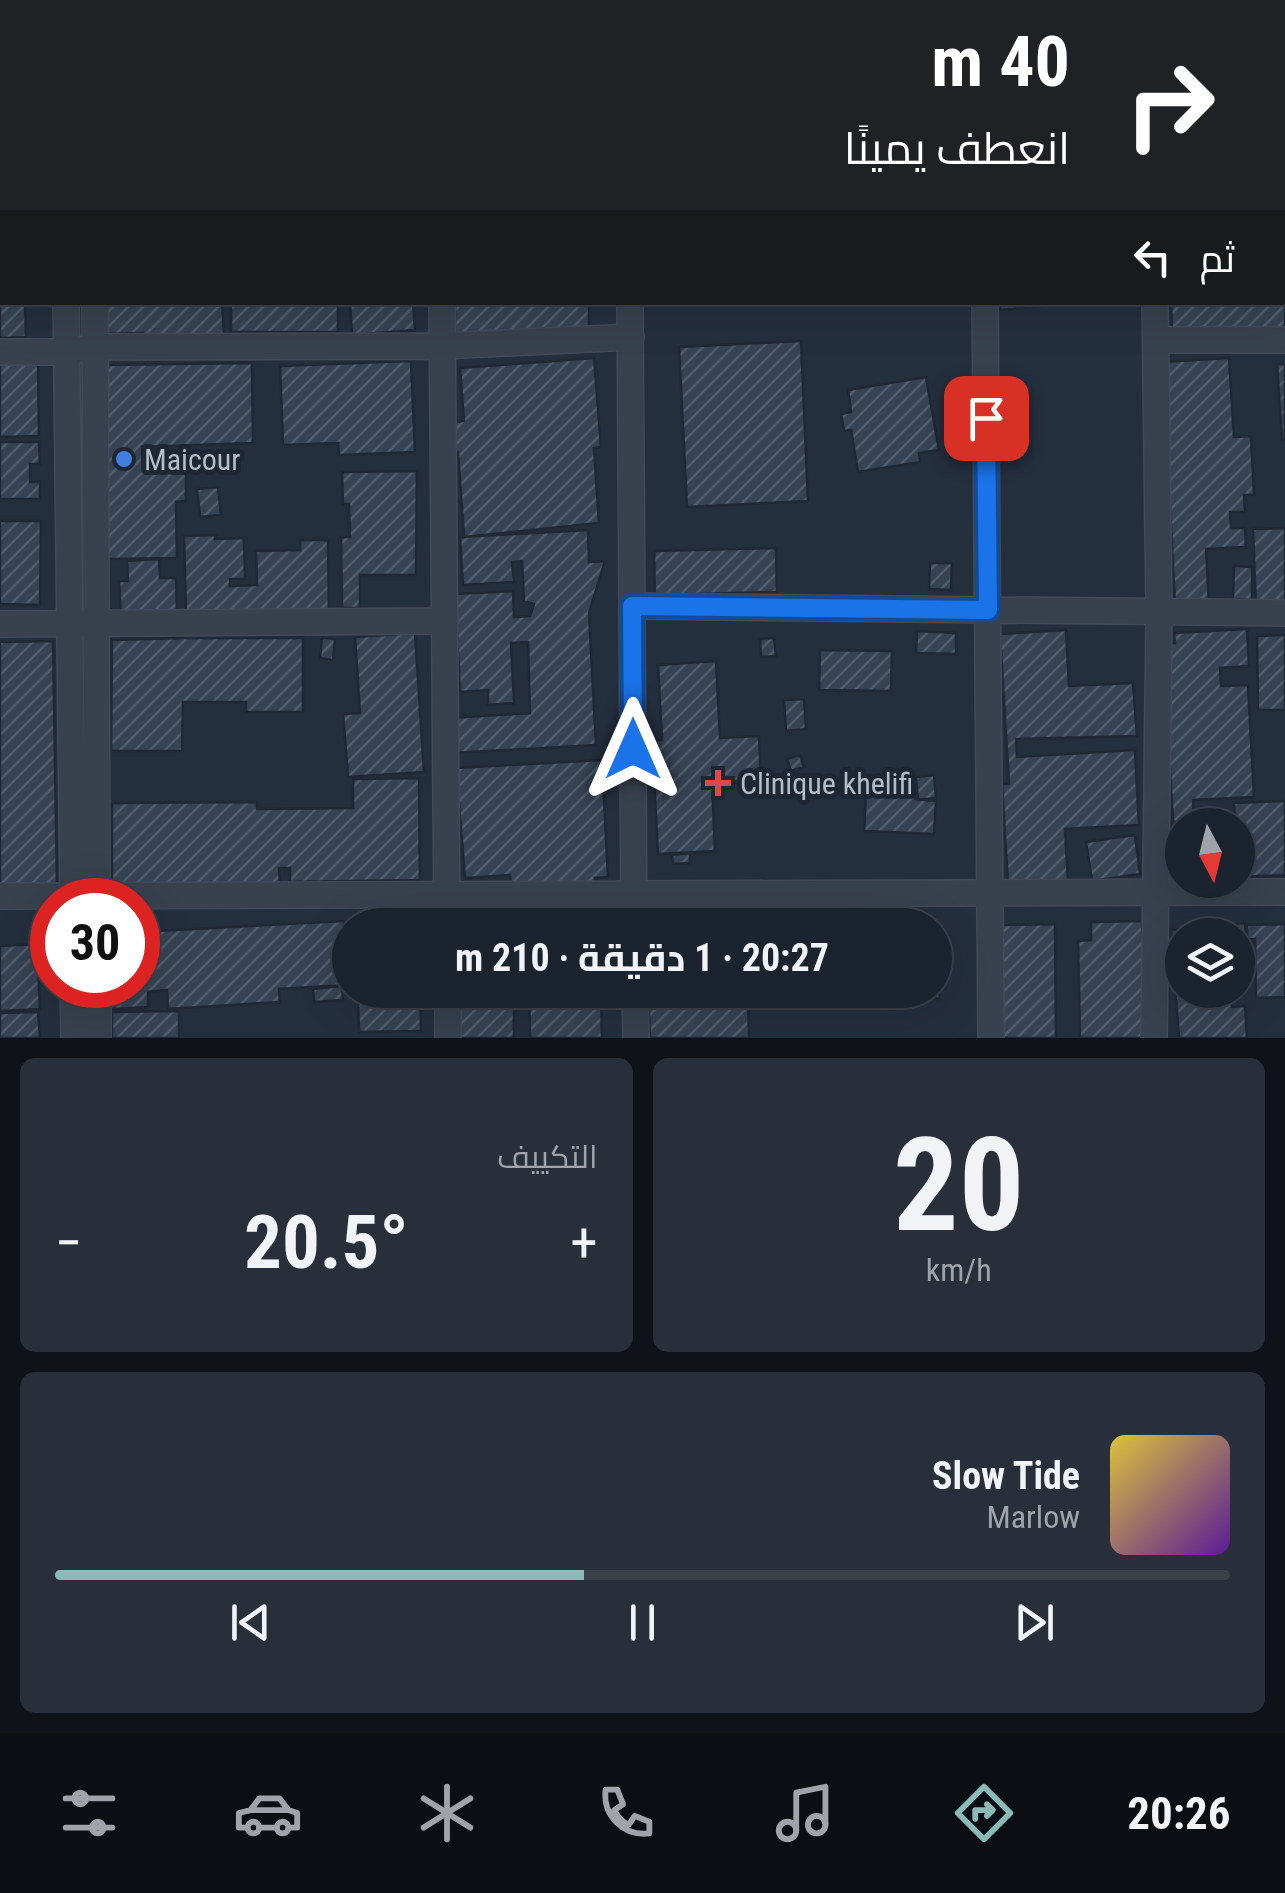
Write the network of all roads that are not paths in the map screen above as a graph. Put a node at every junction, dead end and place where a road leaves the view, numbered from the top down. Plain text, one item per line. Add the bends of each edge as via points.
1 (66, 305) edge
2 (95, 305) edge
3 (442, 305) edge
4 (630, 305) edge
5 (985, 305) edge
6 (1155, 305) edge
7 (631, 338) junction
8 (1156, 340) junction
9 (1285, 340) edge
10 (443, 346) junction
11 (96, 347) junction
12 (0, 352) edge
13 (66, 352) junction
14 (632, 606) junction
15 (988, 610) junction
16 (1159, 613) junction
17 (1285, 613) edge
18 (443, 621) junction
19 (0, 624) edge
20 (82, 624) junction
21 (85, 878) edge
22 (991, 890) junction
23 (447, 892) junction
24 (634, 892) junction
25 (1285, 892) edge
26 (1155, 894) junction
27 (0, 896) edge
28 (30, 897) edge
29 (160, 897) edge
30 (447, 908) edge
31 (634, 908) edge
32 (74, 1008) edge
33 (98, 1008) edge
34 (448, 1008) edge
35 (635, 1008) edge
36 (74, 1038) edge
37 (98, 1038) edge
38 (448, 1038) edge
39 (636, 1038) edge
40 (991, 1038) edge
41 (1154, 1038) edge

1 - 13 street
2 - 11 street
3 - 10 street
4 - 7 street
5 - 15 street
6 - 8 street
7 - 10 street
7 - 14 street
8 - 9 street
8 - 16 street
10 - 11 street
10 - 18 street
11 - 13 street
11 - 20 street
12 - 13 street
13 - 20 street
14 - 15 street
14 - 24 street
15 - 16 street
15 - 22 street
16 - 17 street
16 - 26 street
18 - 20 street
18 - 23 street
19 - 20 street
20 - 21 street
22 - 24 street
22 - 26 street
22 - 40 street
23 - 24 street
23 - 29 street
23 - 30 street
24 - 31 street
25 - 26 street
26 - 41 street
27 - 28 street
32 - 36 street
33 - 37 street
34 - 38 street
35 - 39 street

